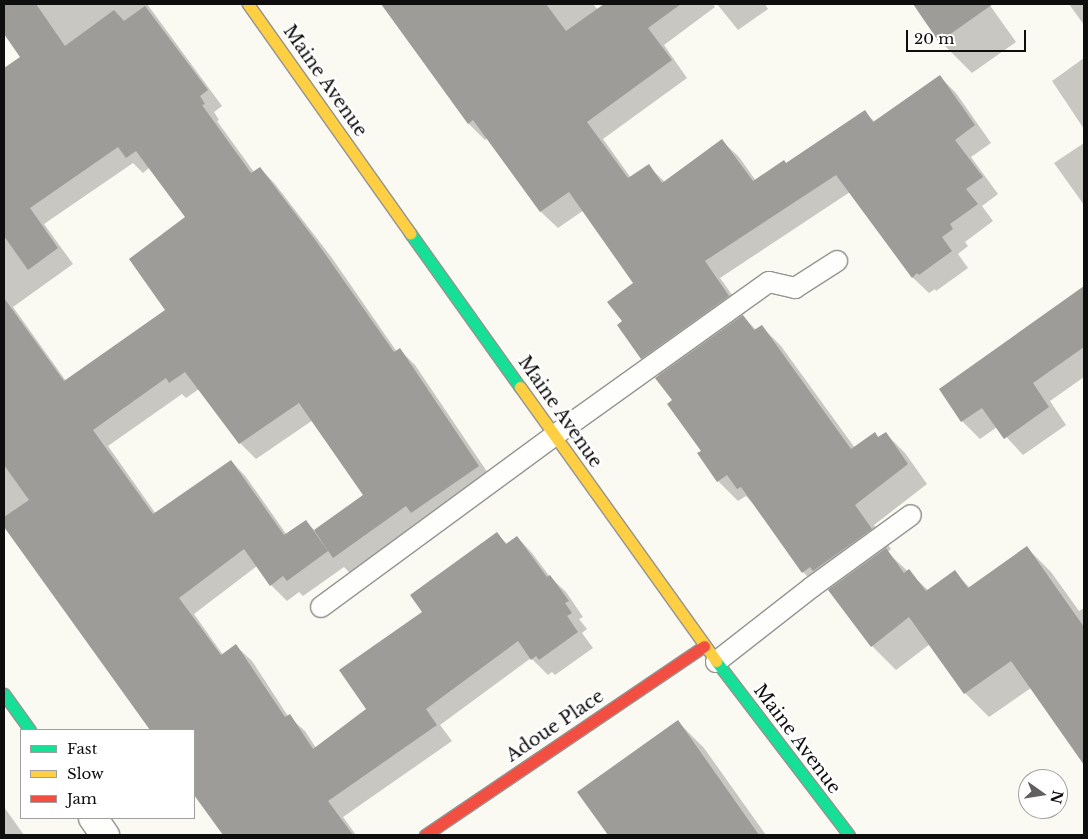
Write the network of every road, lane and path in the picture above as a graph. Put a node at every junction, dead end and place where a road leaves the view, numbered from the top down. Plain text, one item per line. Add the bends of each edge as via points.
1 (248, 4) edge
2 (837, 261) dead end
3 (555, 435) junction
4 (911, 515) dead end
5 (321, 607) dead end
6 (704, 646) junction
7 (716, 662) junction
8 (4, 694) edge
9 (29, 729) edge
10 (93, 819) edge
11 (105, 835) edge
12 (424, 835) edge
13 (848, 835) edge

1 - 3 street, Maine Avenue
2 - 3 lane via 795,288 769,282
3 - 5 lane
3 - 6 street, Maine Avenue
4 - 7 lane via 812,586
6 - 7 street, Maine Avenue
6 - 12 street, Adoue Place
7 - 13 street, Maine Avenue
8 - 9 street
10 - 11 street

